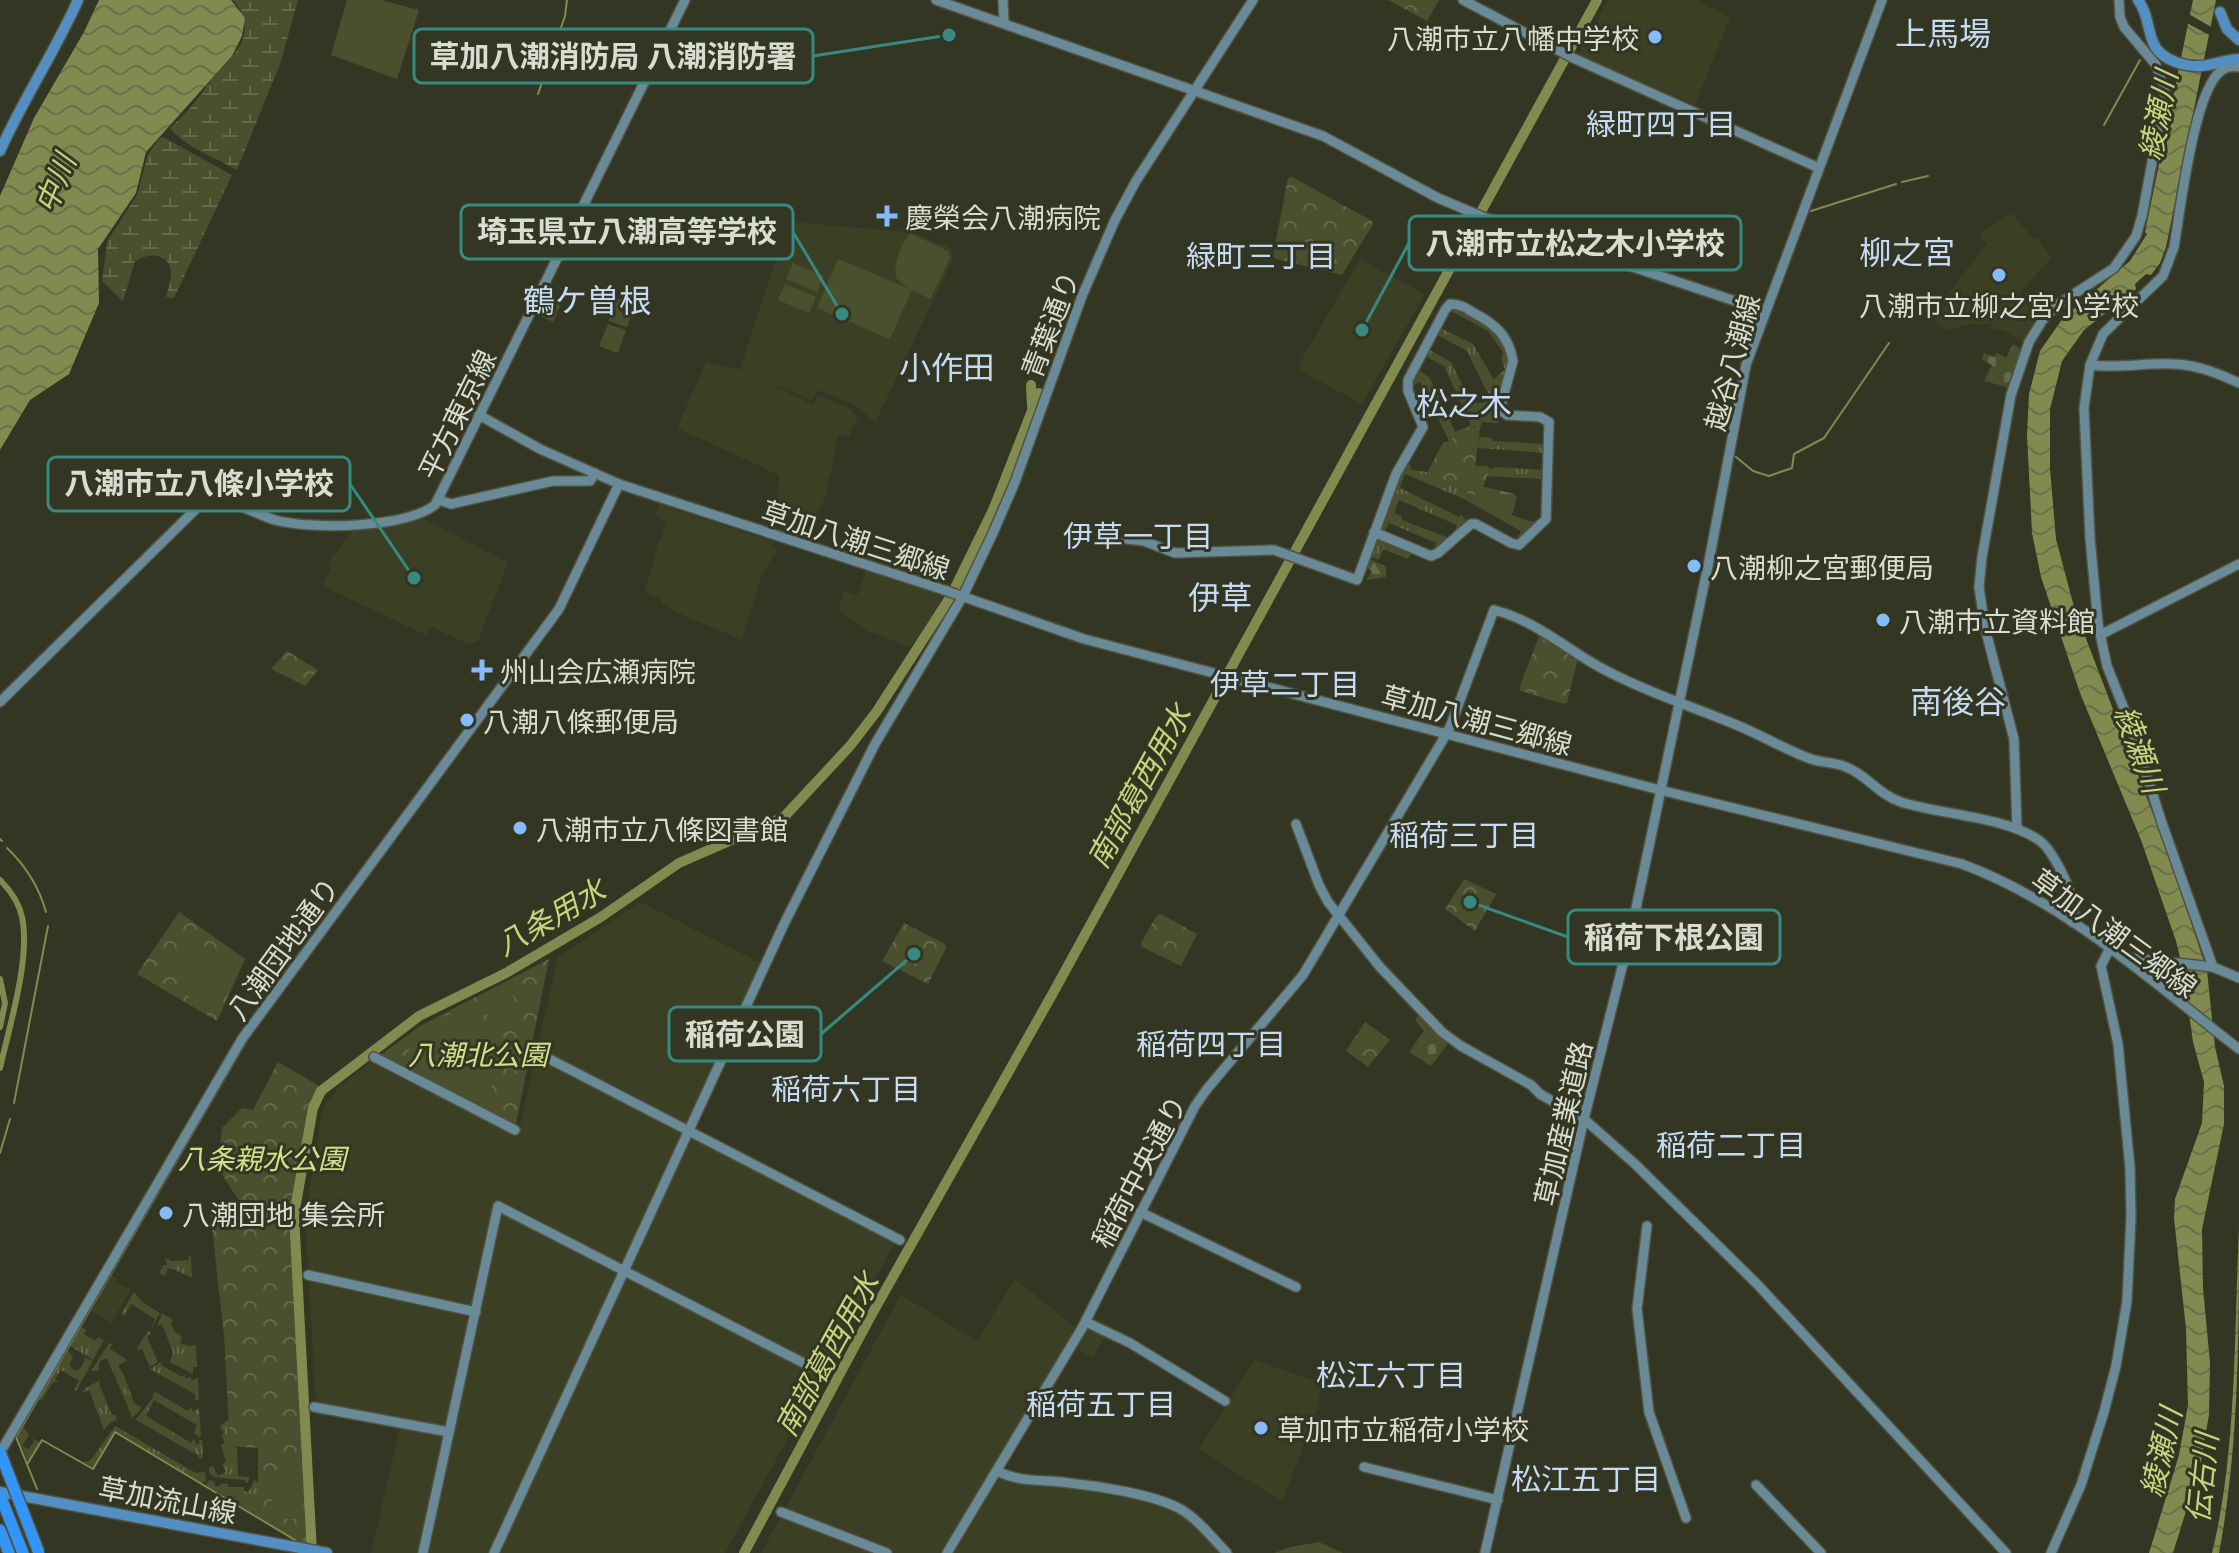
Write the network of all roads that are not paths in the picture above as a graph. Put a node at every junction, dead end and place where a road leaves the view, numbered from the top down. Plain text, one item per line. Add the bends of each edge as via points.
1 (78, 0) edge
2 (685, 0) edge
3 (936, 0) edge
4 (1003, 0) edge
5 (1253, 0) edge
6 (1463, 0) edge
7 (1882, 0) edge
8 (2119, 0) edge
9 (2138, 0) edge
10 (2222, 0) edge
11 (2220, 12) joint
12 (1004, 23) junction
13 (2239, 40) edge
14 (2239, 59) edge
15 (2239, 67) edge
16 (1195, 90) junction
17 (0, 151) edge
18 (1819, 168) junction
19 (1765, 311) junction
20 (2090, 365) junction
21 (2239, 383) edge
22 (479, 415) junction
23 (595, 473) junction
24 (619, 484) junction
25 (439, 500) junction
26 (1374, 532) junction
27 (1126, 539) dead end
28 (2239, 564) edge
29 (963, 596) junction
30 (2100, 635) junction
31 (0, 702) edge
32 (1679, 703) junction
33 (1447, 734) junction
34 (1660, 790) junction
35 (1296, 824) dead end
36 (2017, 828) junction
37 (1339, 916) junction
38 (2072, 922) junction
39 (2114, 953) junction
40 (2210, 966) junction
41 (2239, 978) edge
42 (2239, 1049) edge
43 (532, 1050) dead end
44 (374, 1057) dead end
45 (1584, 1119) junction
46 (515, 1130) dead end
47 (689, 1131) junction
48 (1140, 1212) junction
49 (1647, 1226) dead end
50 (900, 1240) dead end
51 (624, 1270) junction
52 (308, 1275) dead end
53 (1296, 1287) dead end
54 (476, 1312) junction
55 (1086, 1322) junction
56 (825, 1374) dead end
57 (1225, 1401) dead end
58 (314, 1407) dead end
59 (449, 1432) junction
60 (0, 1452) edge
61 (1364, 1467) dead end
62 (997, 1471) junction
63 (1756, 1485) dead end
64 (0, 1494) edge
65 (1498, 1500) junction
66 (0, 1508) edge
67 (781, 1512) dead end
68 (1686, 1518) dead end
69 (0, 1530) edge
70 (0, 1543) edge
71 (323, 1552) edge
72 (6, 1553) edge
73 (20, 1553) edge
74 (39, 1553) edge
75 (423, 1553) edge
76 (494, 1553) edge
77 (887, 1553) edge
78 (947, 1553) edge
79 (1227, 1553) edge
80 (1485, 1553) edge
81 (1821, 1553) edge
82 (2006, 1553) edge
83 (2051, 1553) edge

1 - 17 main road
2 - 22 street, 平方東京線
3 - 12 street
4 - 12 street
5 - 16 street, 青葉通り
6 - 18 street via 1566,55
7 - 18 street, 越谷八潮線
8 - 36 street via 2124,27 2156,65 2165,92 2142,216 2114,268 2057,305 2029,342 2011,395 1982,557 1979,587 1985,628 2014,739
9 - 14 main road via 2156,50 2168,58 2196,66
10 - 11 street
11 - 13 main road
12 - 16 street
15 - 20 street via 2217,74 2201,105 2167,270 2103,334
16 - 19 street via 1323,136 1478,215
16 - 29 street, 青葉通り via 1106,239 1015,482
18 - 19 street, 越谷八潮線
19 - 32 street, 越谷八潮線 via 1744,378
20 - 21 street via 2190,366
20 - 30 street via 2084,408
22 - 23 street, 草加八潮三郷線
22 - 25 street, 平方東京線
23 - 24 street, 草加八潮三郷線
23 - 25 street via 590,481 553,481 451,504
24 - 29 street, 草加八潮三郷線
24 - 60 street, 八潮団地通り via 559,609 242,1039
25 - 31 street, 平方東京線 via 422,513 351,525 290,523 217,500 203,502
26 - 26 street via 1431,556 1471,524 1519,545 1546,519 1549,422 1503,412 1512,353 1498,327 1460,305 1450,304 1445,310 1408,380 1423,427 1396,474
26 - 27 street via 1357,580 1264,549 1175,553
28 - 30 street
29 - 33 street, 草加八潮三郷線 via 1084,639
29 - 47 street, 青葉通り via 869,758 784,924
30 - 40 street
32 - 33 street, 稲荷中央通り via 1607,672 1528,621 1494,610
32 - 34 street, 草加産業道路
32 - 36 street via 1808,758 1846,766 1899,802
33 - 34 street, 草加八潮三郷線
33 - 37 street, 稲荷中央通り
34 - 38 street, 草加八潮三郷線 via 1962,864 2032,895
34 - 45 street, 草加産業道路
35 - 37 street via 1319,885
36 - 38 street via 2042,842 2054,857 2073,902
37 - 45 street via 1449,1037
37 - 48 street, 稲荷中央通り via 1303,975 1207,1089
38 - 39 street, 草加八潮三郷線
39 - 40 street
39 - 42 street, 草加八潮三郷線
39 - 83 street via 2101,966 2117,1036 2130,1168 2127,1301 2100,1427
40 - 41 street
43 - 47 street
44 - 46 street
45 - 65 street, 草加産業道路
45 - 82 street via 1709,1234
47 - 50 street
47 - 51 street, 青葉通り
48 - 53 street
48 - 55 street, 稲荷中央通り
49 - 68 street via 1637,1309 1649,1412
51 - 54 street via 498,1206
51 - 56 street
51 - 76 street, 青葉通り
52 - 54 street
54 - 59 street
55 - 57 street
55 - 62 street, 稲荷中央通り
58 - 59 street
59 - 75 street
60 - 74 highway, bridge
61 - 65 street
62 - 78 street, 稲荷中央通り
62 - 79 street via 1171,1505 1197,1522
63 - 81 street
64 - 71 main road, 草加流山線
64 - 73 highway
65 - 80 street, 草加産業道路
66 - 73 highway
67 - 77 street
69 - 72 highway
70 - 72 highway

